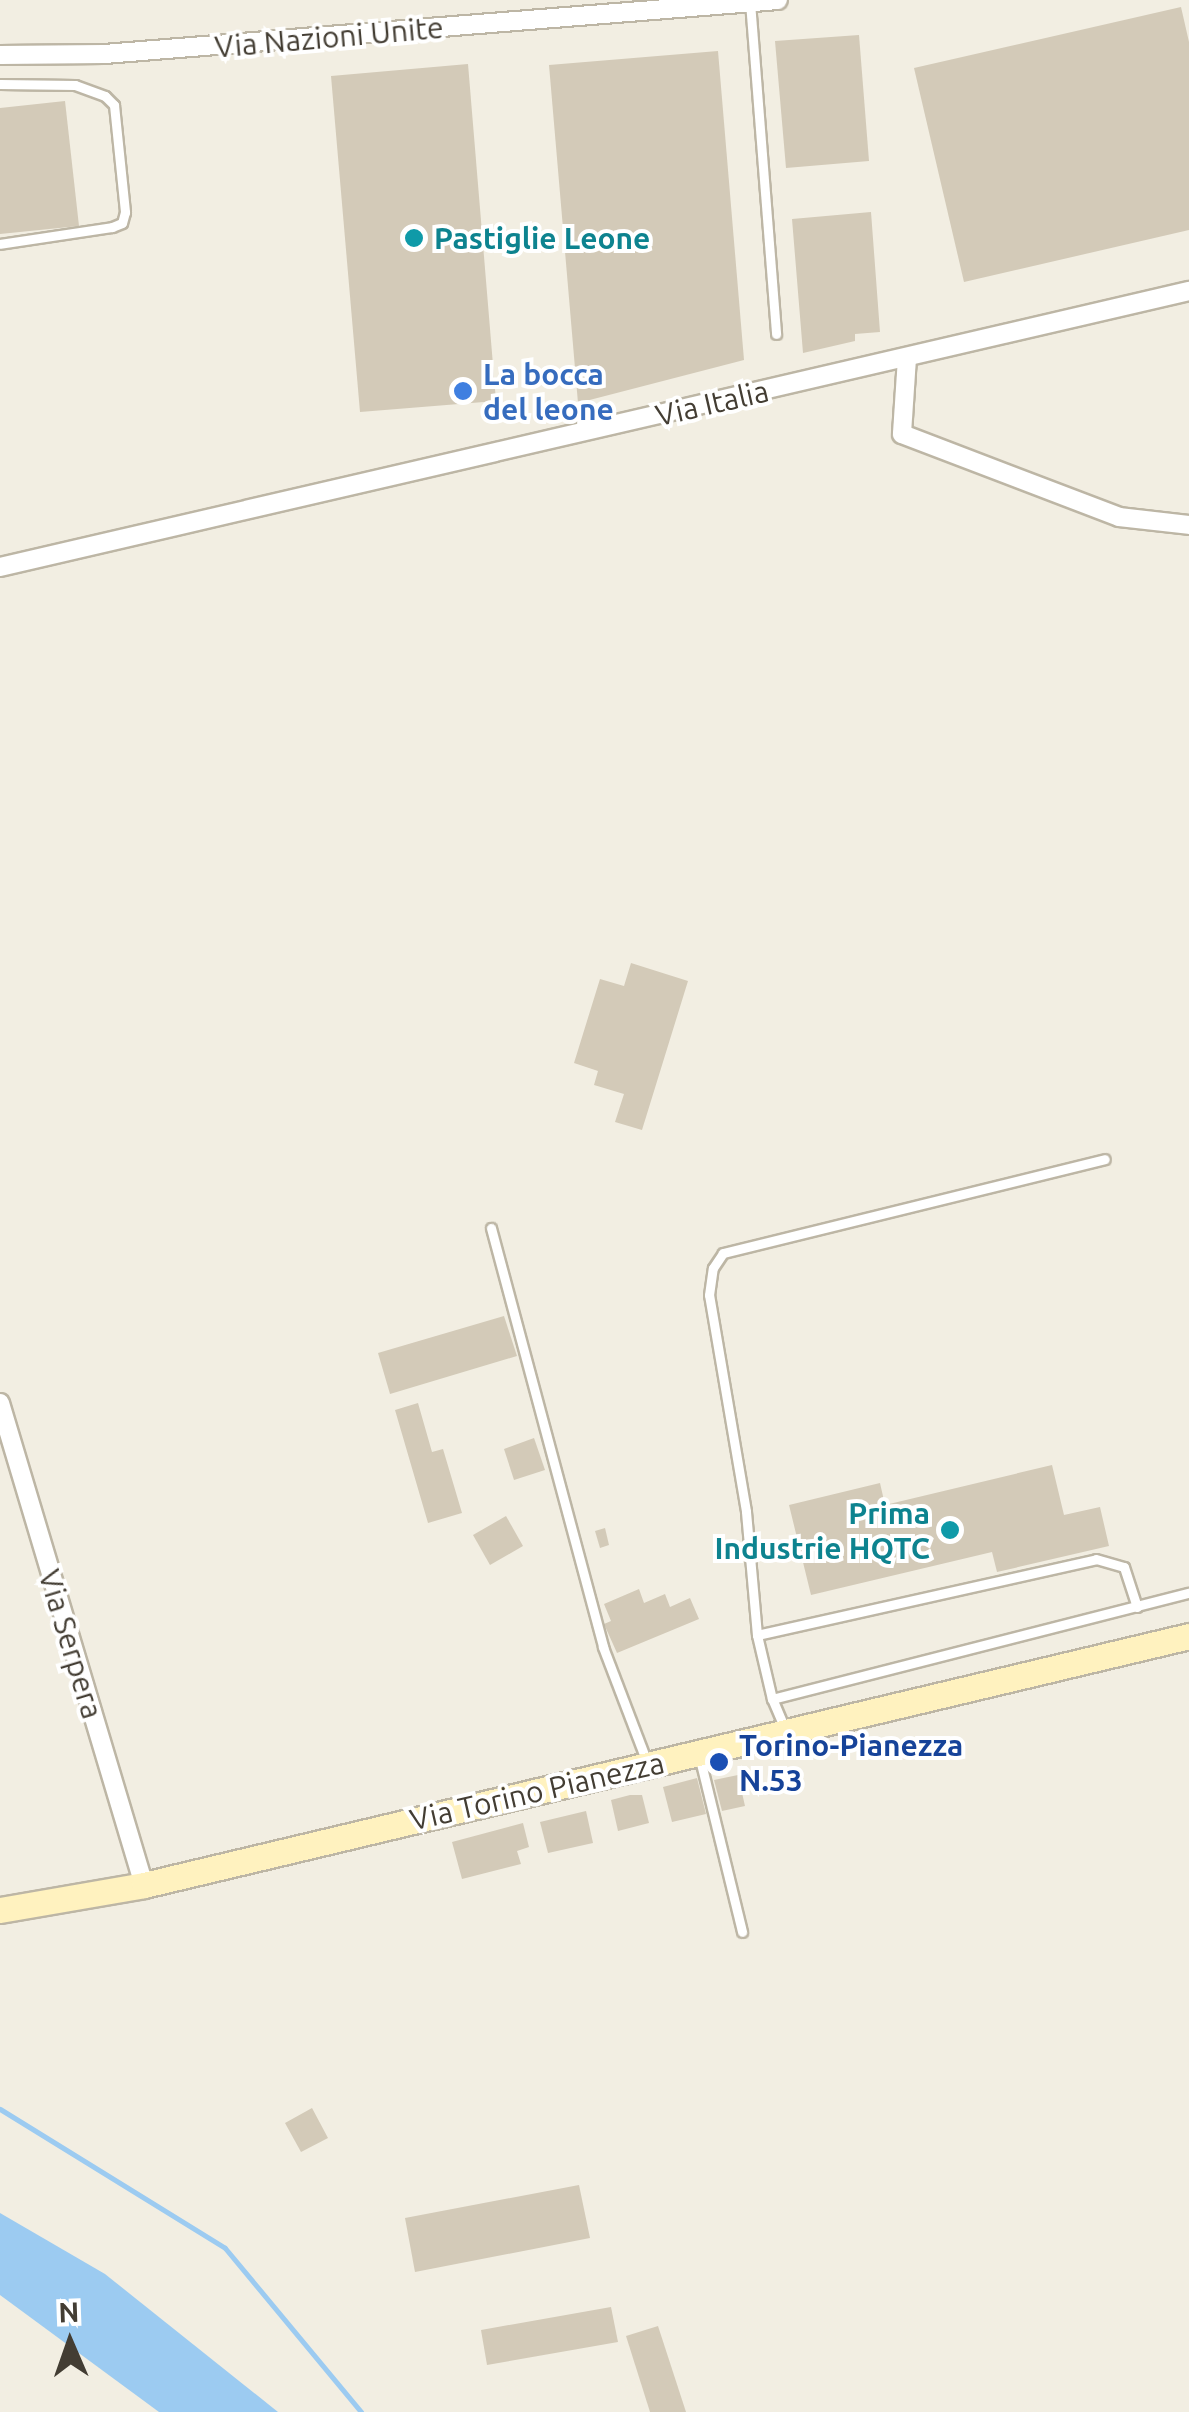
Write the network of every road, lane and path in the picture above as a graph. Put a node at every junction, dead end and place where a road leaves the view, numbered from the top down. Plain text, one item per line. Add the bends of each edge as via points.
1 (778, 0) edge
2 (750, 2) edge
3 (0, 55) edge
4 (0, 84) edge
5 (0, 244) edge
6 (1189, 291) edge
7 (776, 334) dead end
8 (907, 358) junction
9 (1189, 525) edge
10 (0, 567) edge
11 (1105, 1159) dead end
12 (491, 1228) dead end
13 (0, 1403) edge
14 (1189, 1593) edge
15 (1137, 1607) junction
16 (757, 1635) junction
17 (1189, 1636) edge
18 (772, 1699) junction
19 (786, 1732) junction
20 (698, 1752) junction
21 (648, 1765) junction
22 (144, 1884) junction
23 (0, 1910) edge
24 (742, 1932) dead end

1 - 2 street, Via Nazioni Unite
2 - 3 street, Via Nazioni Unite via 104,54
2 - 7 lane
4 - 5 lane via 75,85 114,105 125,212 122,224 112,227
6 - 8 street, Via Italia
8 - 9 street via 902,434 1119,518
8 - 10 street, Via Italia
11 - 16 lane via 723,1253 709,1295 746,1511
12 - 21 lane via 603,1647
13 - 22 street, Via Serpera
14 - 15 lane
15 - 16 lane via 1124,1567 1096,1559
15 - 18 lane
16 - 18 lane
17 - 19 main road, Via Torino Pianezza
18 - 19 lane
19 - 20 main road, Via Torino Pianezza
20 - 21 main road, Via Torino Pianezza
20 - 24 lane
21 - 22 main road, Via Torino Pianezza
22 - 23 main road, Via Torino Pianezza

